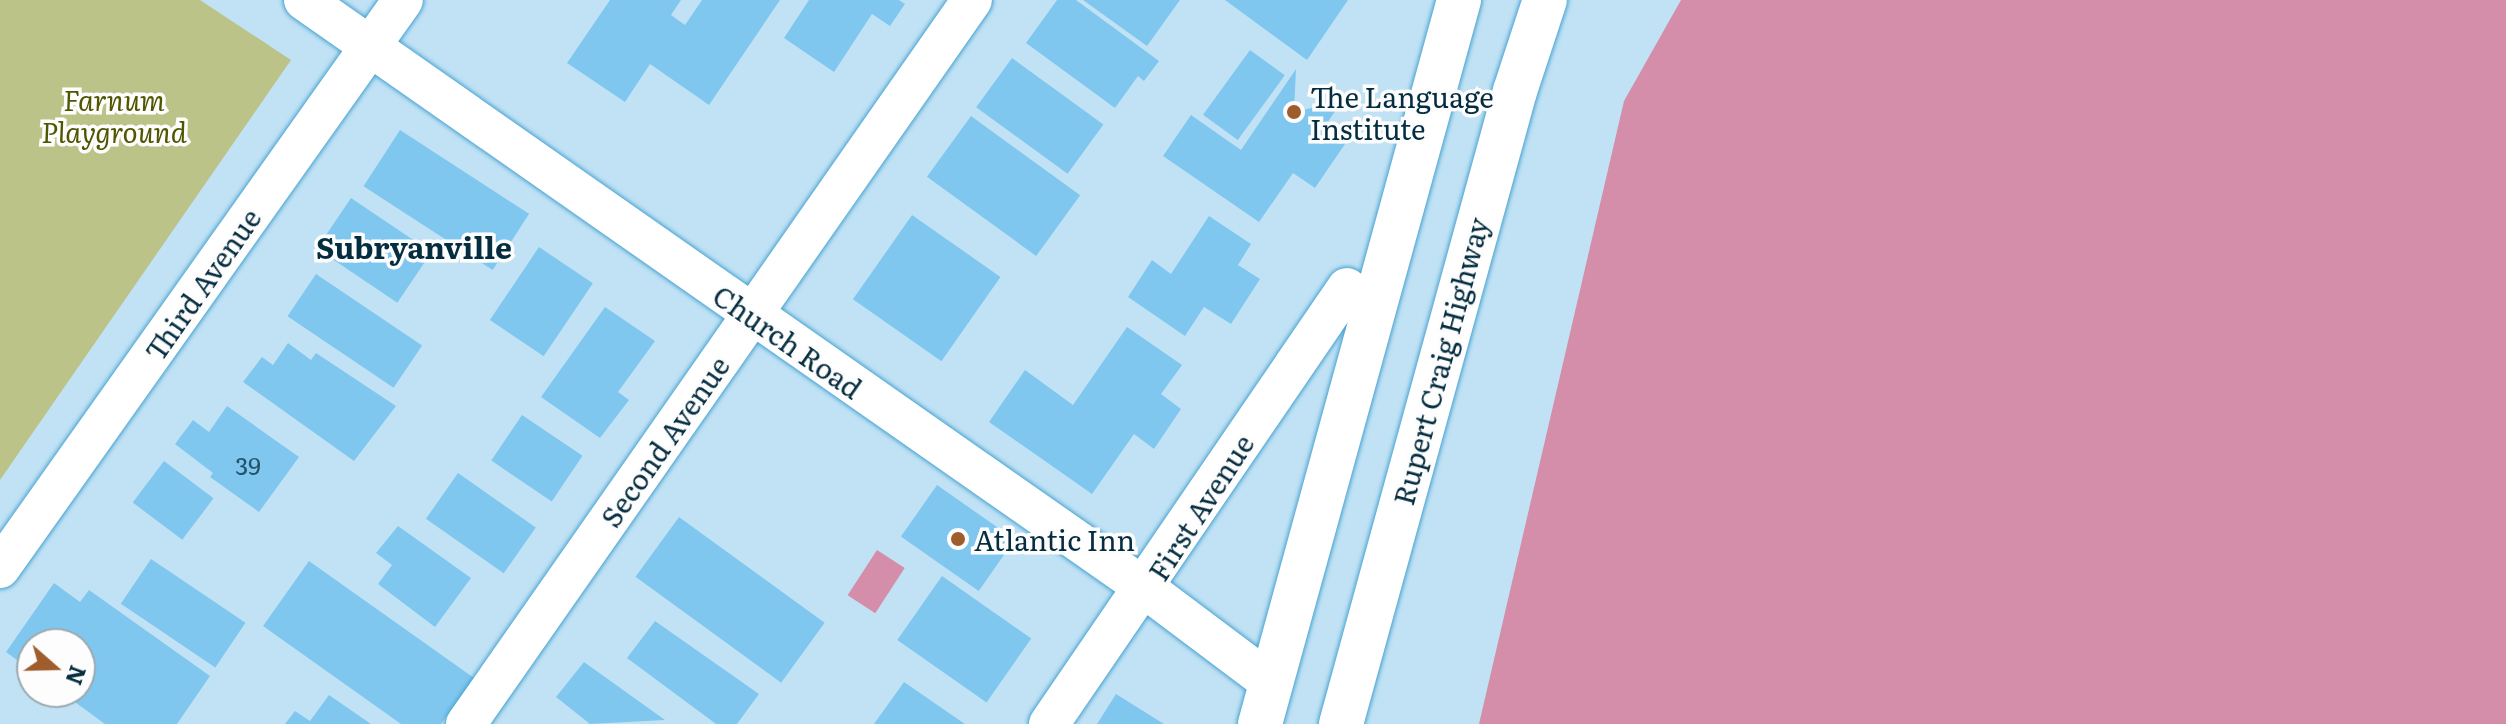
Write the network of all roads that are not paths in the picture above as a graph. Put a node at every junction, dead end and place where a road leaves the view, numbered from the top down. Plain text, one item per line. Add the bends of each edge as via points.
1 (304, 0) edge
2 (403, 0) edge
3 (972, 0) edge
4 (1459, 0) edge
5 (1545, 0) edge
6 (371, 47) junction
7 (1347, 288) dead end
8 (751, 316) junction
9 (0, 568) edge
10 (1146, 589) junction
11 (1271, 683) junction
12 (466, 724) edge
13 (1049, 724) edge
14 (1260, 724) edge
15 (1341, 724) edge

1 - 6 street, Church Road
2 - 6 street, Third Avenue
3 - 8 street, Second Avenue
4 - 11 main road
5 - 15 main road, Rupert Craig Highway via 1515,91
6 - 8 street, Church Road
6 - 9 street, Third Avenue
7 - 10 street, First Avenue
8 - 10 street, Church Road
8 - 12 street, Second Avenue
10 - 11 street, Church Road
10 - 13 street, First Avenue
11 - 14 main road

